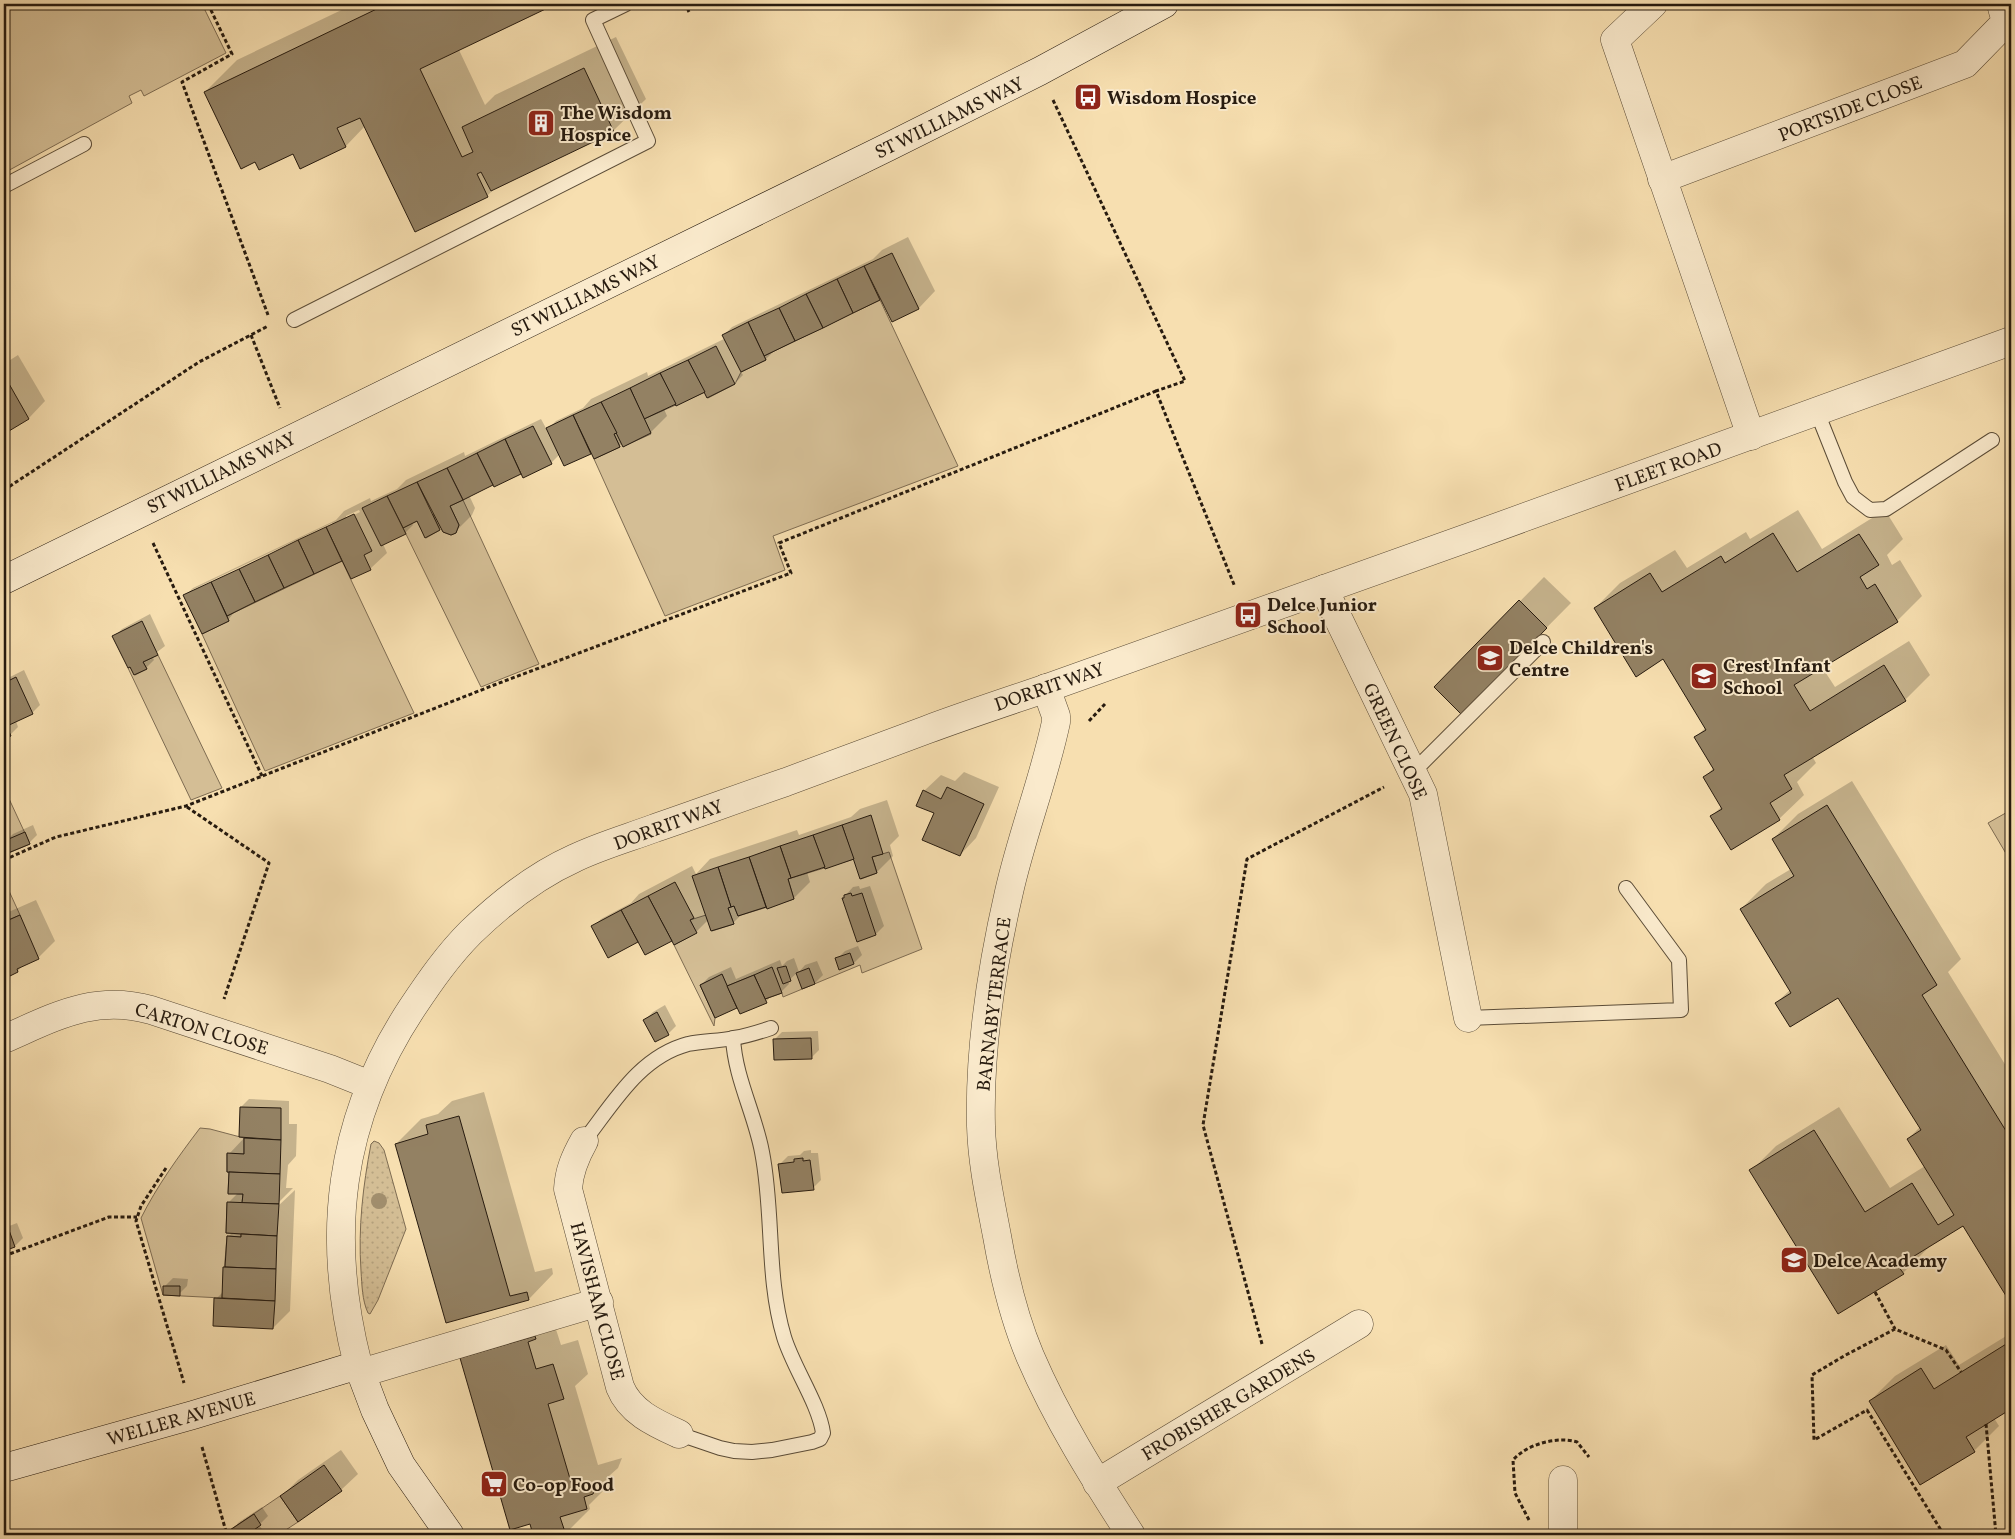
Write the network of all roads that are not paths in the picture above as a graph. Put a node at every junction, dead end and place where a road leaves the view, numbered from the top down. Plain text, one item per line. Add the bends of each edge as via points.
1 (626, 4) edge
2 (1164, 4) edge
3 (1653, 4) edge
4 (2001, 4) edge
5 (84, 144) dead end
6 (1662, 179) junction
7 (4, 186) edge
8 (294, 320) dead end
9 (2011, 341) edge
10 (1817, 412) junction
11 (1751, 436) junction
12 (1992, 440) dead end
13 (4, 580) edge
14 (1324, 589) junction
15 (1543, 642) dead end
16 (1046, 688) junction
17 (1413, 772) junction
18 (1626, 888) dead end
19 (1468, 1018) joint
20 (771, 1028) dead end
21 (733, 1038) junction
22 (4, 1039) edge
23 (370, 1084) junction
24 (584, 1142) joint
25 (599, 1302) junction
26 (1359, 1324) dead end
27 (359, 1369) junction
28 (679, 1434) joint
29 (4, 1468) edge
30 (1563, 1480) dead end
31 (1097, 1483) junction
32 (450, 1535) edge
33 (1131, 1535) edge
34 (1563, 1535) edge

1 - 8 lane via 592,20 648,141
2 - 13 street, ST WILLIAMS WAY via 1040,72
3 - 6 street via 1614,40
4 - 6 street, PORTSIDE CLOSE via 2006,22 1965,64
5 - 7 lane
6 - 11 street
9 - 10 street, FLEET ROAD
10 - 11 street, FLEET ROAD
10 - 12 lane via 1849,489 1870,510 1886,508
11 - 14 street, FLEET ROAD
14 - 16 street, DORRIT WAY
14 - 17 street, GREEN CLOSE
15 - 17 lane
16 - 23 street, DORRIT WAY via 590,852 554,869 470,933 436,971 404,1020
16 - 31 street, BARNABY TERRACE via 1056,722 1008,894 987,1022 981,1126 986,1178 1018,1323 1046,1389
17 - 19 street, GREEN CLOSE via 1424,794
18 - 19 lane via 1679,960 1681,1010
20 - 21 lane
21 - 24 lane via 688,1044 652,1061 632,1079
21 - 28 lane via 762,1153 777,1309 791,1357 823,1433 812,1442 752,1452 720,1448
22 - 23 street, CARTON CLOSE via 65,1013 107,1004 144,1008
23 - 27 street, DORRIT WAY via 355,1126 344,1182 342,1224 344,1294
24 - 25 street, HAVISHAM CLOSE via 572,1163 568,1189
25 - 27 street, WELLER AVENUE
25 - 28 street, HAVISHAM CLOSE via 626,1400 643,1415
26 - 31 street, FROBISHER GARDENS
27 - 29 street, WELLER AVENUE
27 - 32 street, DORRIT WAY via 402,1465
30 - 34 street
31 - 33 street, BARNABY TERRACE

